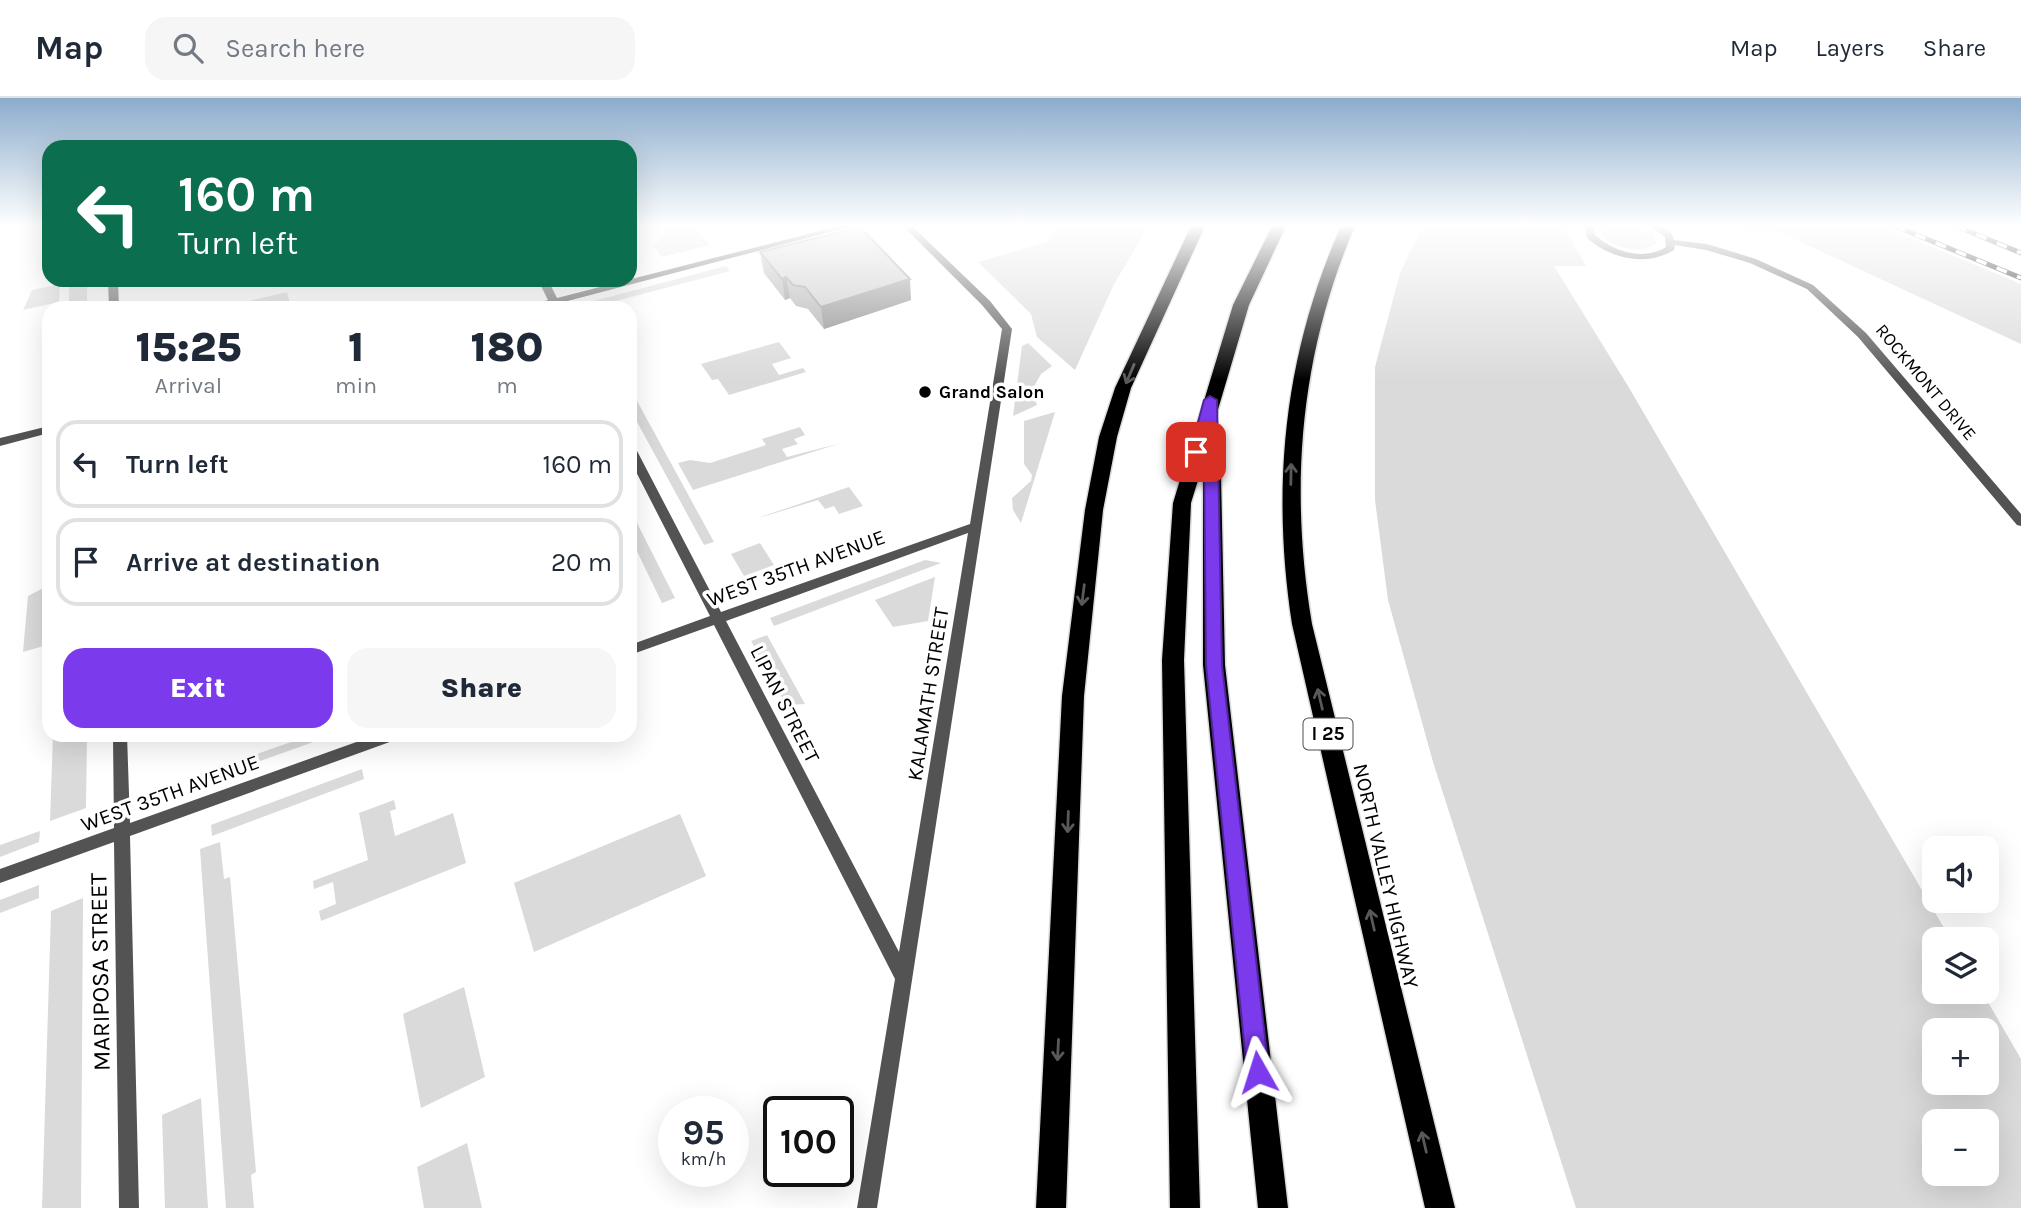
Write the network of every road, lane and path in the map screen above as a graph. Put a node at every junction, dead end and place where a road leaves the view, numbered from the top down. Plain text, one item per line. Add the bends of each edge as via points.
1 (657, 278) edge
2 (960, 278) edge
3 (1174, 278) edge
4 (1254, 278) edge
5 (1326, 278) edge
6 (1790, 278) edge
7 (637, 283) edge
8 (623, 287) edge
9 (571, 301) edge
10 (1210, 400) junction
11 (42, 431) edge
12 (0, 442) edge
13 (637, 463) edge
14 (2021, 522) edge
15 (976, 526) junction
16 (718, 619) junction
17 (637, 648) edge
18 (120, 742) edge
19 (374, 742) edge
20 (121, 833) junction
21 (0, 876) edge
22 (904, 979) junction
23 (129, 1208) edge
24 (867, 1208) edge
25 (1051, 1208) edge
26 (1185, 1208) edge
27 (1273, 1208) edge
28 (1440, 1208) edge

1 - 7 street
2 - 15 street, KALAMATH STREET via 1007,329
3 -> 25 highway via 1123,388 1094,510 1073,696
4 - 10 highway
28 -> 5 highway, NORTH VALLEY HIGHWAY / I 25 via 1302,624 1291,547 1293,424 1299,378
6 - 14 street, ROCKMONT DRIVE via 1810,287 1862,335
8 - 9 street
10 - 26 highway via 1182,503 1173,660
10 - 27 highway via 1214,665
11 - 12 street
13 - 16 street, LIPAN STREET
15 - 16 street, WEST 35TH AVENUE
15 - 22 street, KALAMATH STREET
16 - 17 street, WEST 35TH AVENUE
16 - 22 street, LIPAN STREET
18 - 20 street, MARIPOSA STREET
19 - 20 street, WEST 35TH AVENUE
20 - 21 street, WEST 35TH AVENUE
20 - 23 street, MARIPOSA STREET
22 - 24 street, KALAMATH STREET

